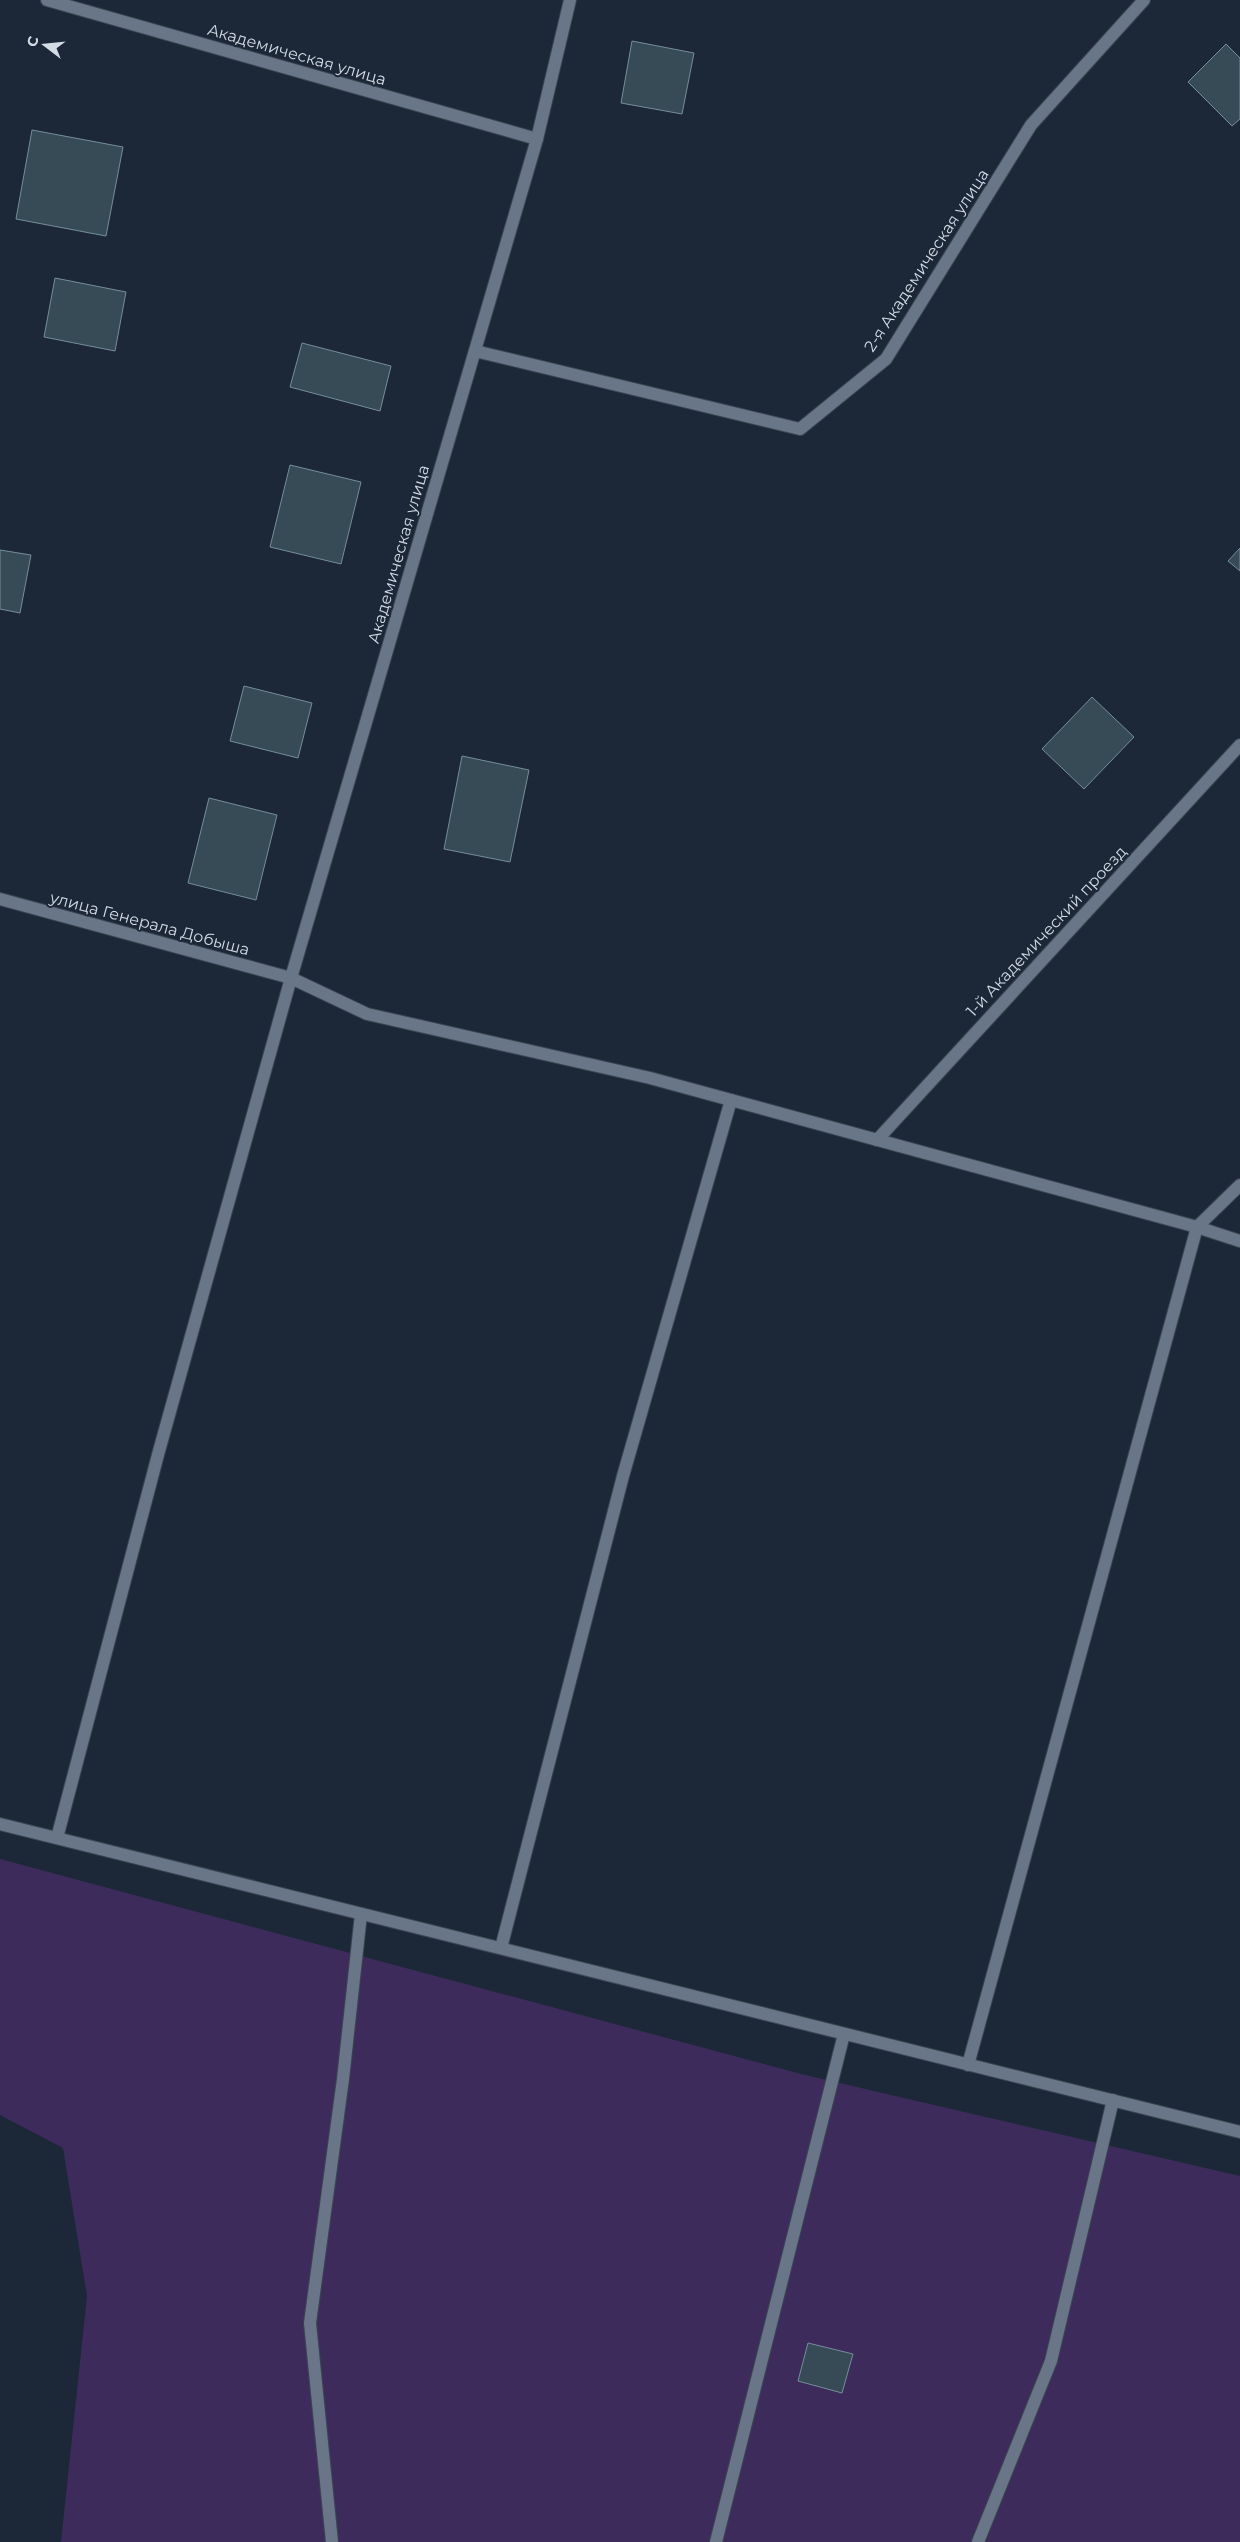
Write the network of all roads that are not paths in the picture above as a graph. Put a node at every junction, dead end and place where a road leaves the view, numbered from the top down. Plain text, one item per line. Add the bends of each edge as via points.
1 (47, 0) edge
2 (570, 0) edge
3 (1144, 0) edge
4 (537, 139) junction
5 (475, 351) junction
6 (1240, 745) edge
7 (0, 899) edge
8 (291, 978) junction
9 (731, 1100) junction
10 (877, 1140) junction
11 (1240, 1185) edge
12 (1197, 1226) junction
13 (1240, 1241) edge
14 (0, 1824) edge
15 (57, 1838) junction
16 (361, 1914) junction
17 (501, 1948) junction
18 (844, 2034) junction
19 (968, 2065) junction
20 (1113, 2100) junction
21 (1240, 2132) edge
22 (332, 2542) edge
23 (716, 2542) edge
24 (978, 2542) edge

1 - 4 street, Академическая улица
2 - 4 street, Академическая улица
3 - 5 street, 2-я Академическая улица via 1031,125 886,358 800,429
4 - 5 street, Академическая улица
5 - 8 street, Академическая улица
6 - 10 street, 1-й Академический проезд
7 - 8 street, улица Генерала Добыша
8 - 9 street, улица Генерала Добыша via 367,1014 641,1076
8 - 15 street, Академическая улица via 159,1451
9 - 10 street, улица Генерала Добыша
9 - 17 street via 623,1476
10 - 12 street, улица Генерала Добыша
11 - 12 street
12 - 13 street, улица Генерала Добыша
12 - 19 street
14 - 15 street
15 - 16 street
16 - 17 street
16 - 22 street via 343,2079 310,2323
17 - 18 street
18 - 19 street
18 - 23 street
19 - 20 street
20 - 21 street
20 - 24 street via 1051,2361

